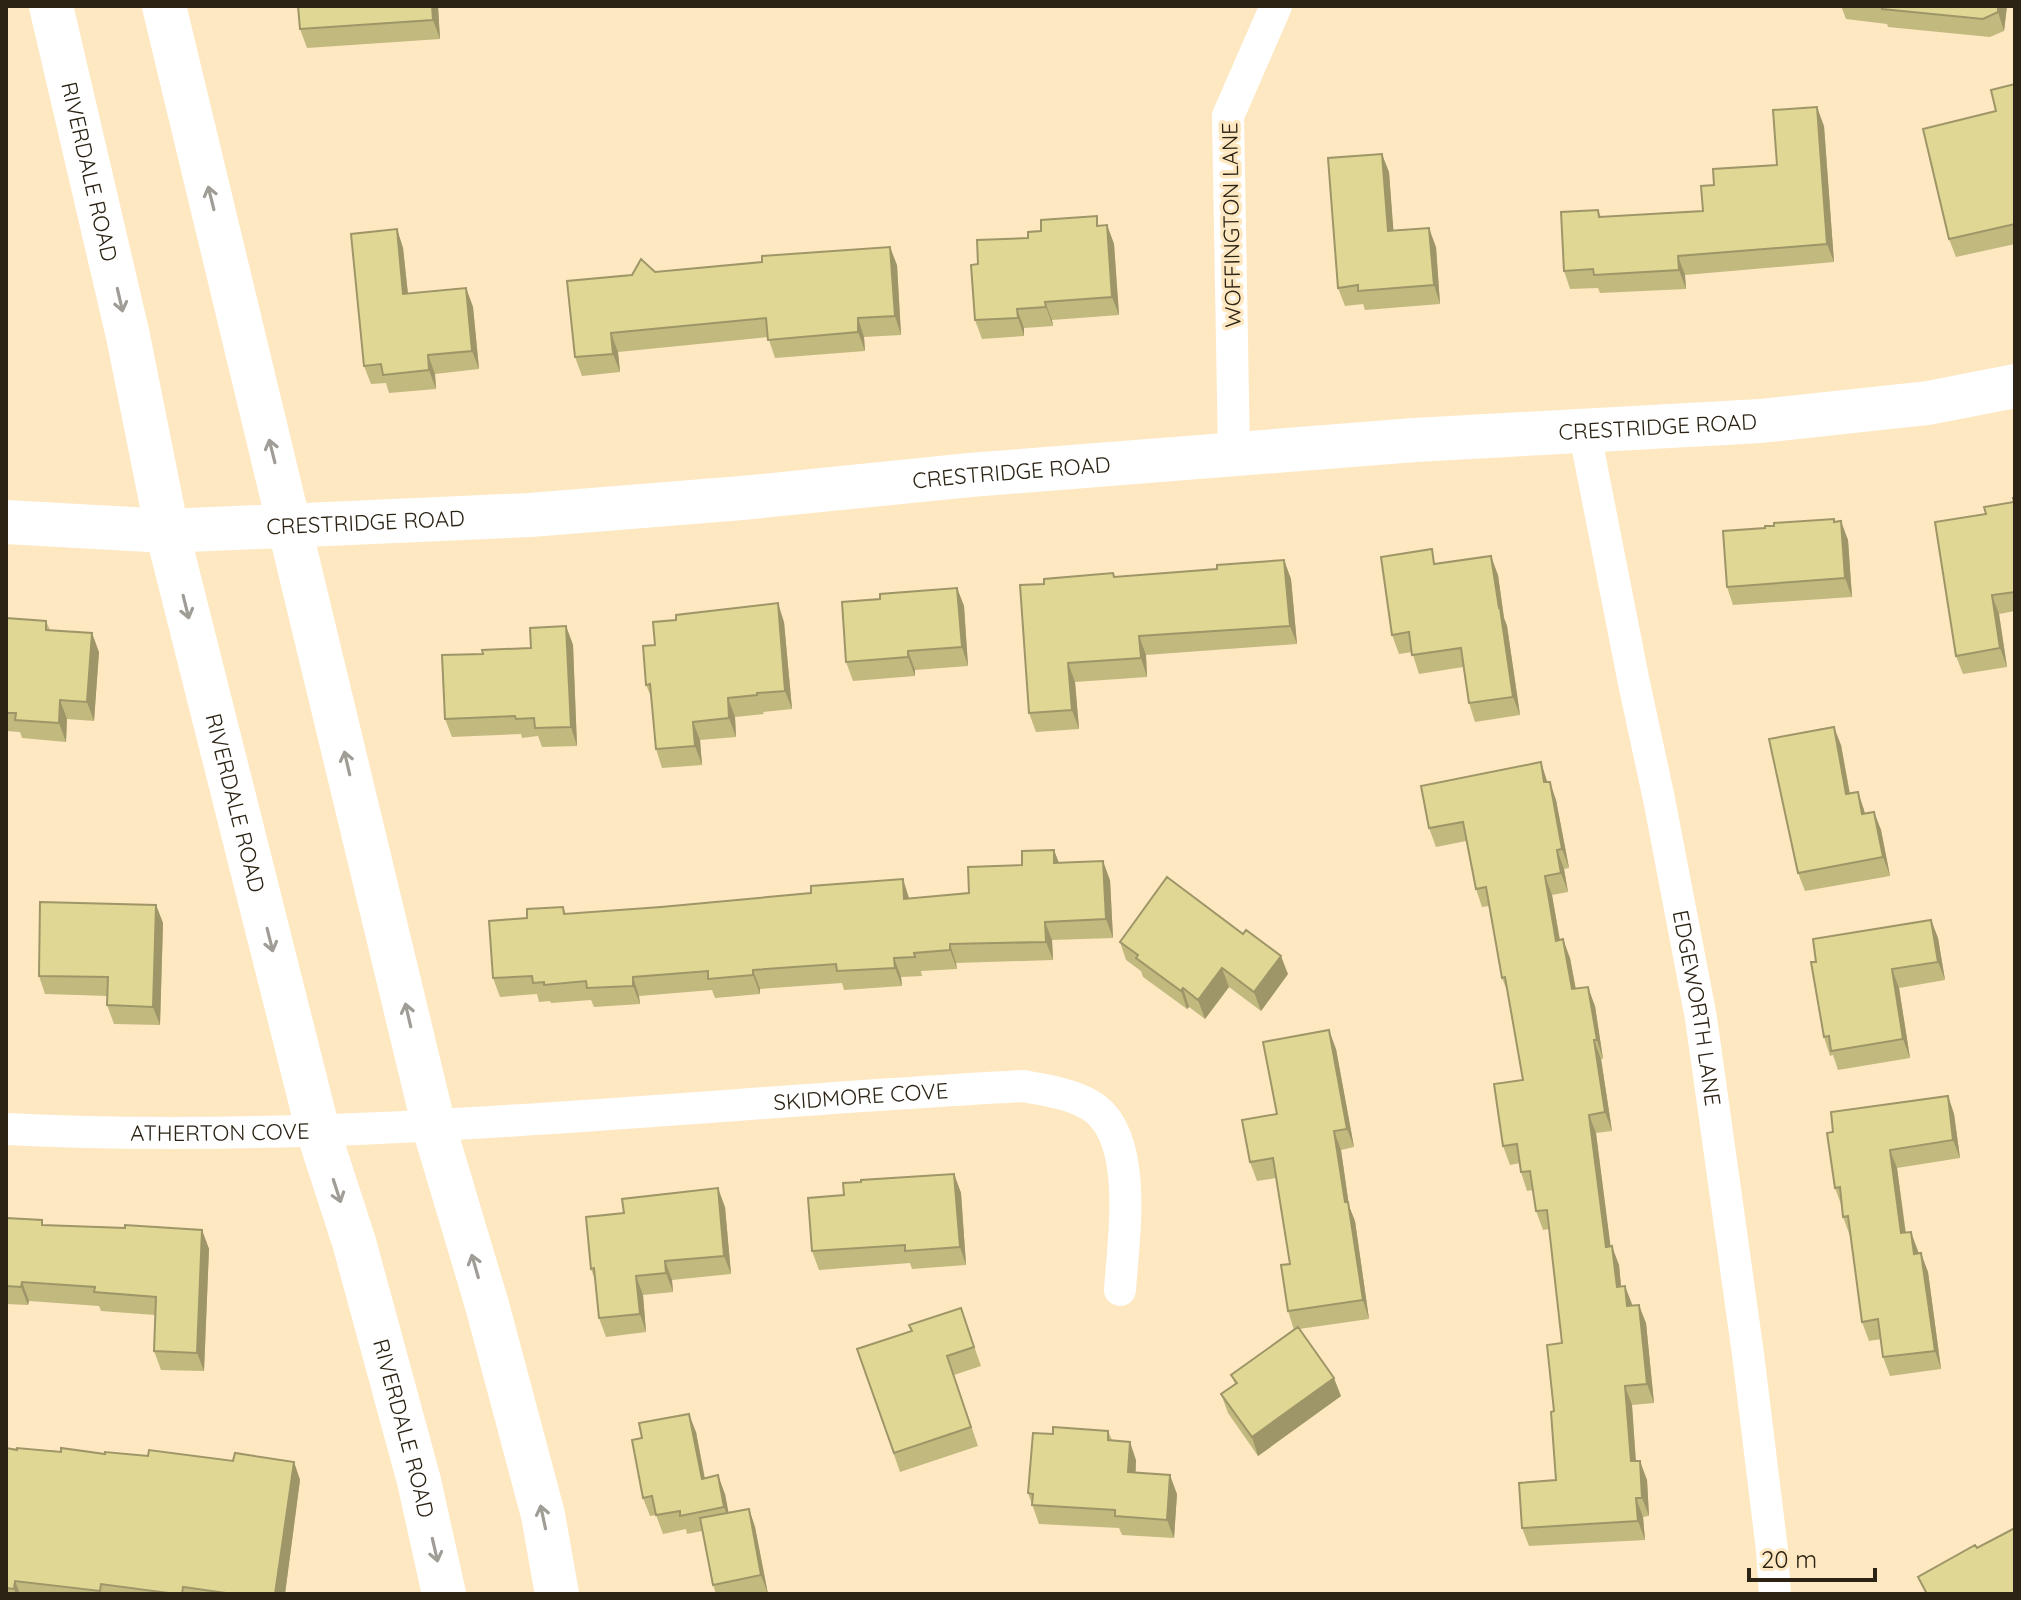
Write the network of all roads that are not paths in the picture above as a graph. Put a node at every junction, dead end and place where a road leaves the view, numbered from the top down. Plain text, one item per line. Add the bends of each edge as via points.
1 (51, 6) edge
2 (164, 6) edge
3 (1276, 6) edge
4 (2015, 386) edge
5 (1584, 429) junction
6 (1234, 454) junction
7 (6, 522) edge
8 (290, 526) junction
9 (167, 531) junction
10 (434, 1127) junction
11 (6, 1129) edge
12 (318, 1131) junction
13 (1120, 1290) dead end
14 (444, 1594) edge
15 (557, 1594) edge
16 (1775, 1594) edge

1 -> 9 street, RIVERDALE ROAD
8 -> 2 street
3 - 6 street, WOFFINGTON LANE via 1228,116
4 - 5 street, CRESTRIDGE ROAD via 1928,403 1761,421
5 - 6 street, CRESTRIDGE ROAD
5 - 16 street, EDGEWORTH LANE via 1701,1018
6 - 8 street, CRESTRIDGE ROAD via 530,515
7 - 9 street, CRESTRIDGE ROAD
8 - 9 street, CRESTRIDGE ROAD
10 -> 8 street
9 -> 12 street, RIVERDALE ROAD
10 - 12 street, ATHERTON COVE
10 - 13 street, SKIDMORE COVE via 1023,1086 1061,1093 1091,1105 1112,1125 1122,1154
15 -> 10 street via 543,1515
11 - 12 street, ATHERTON COVE
12 -> 14 street, RIVERDALE ROAD via 354,1242

